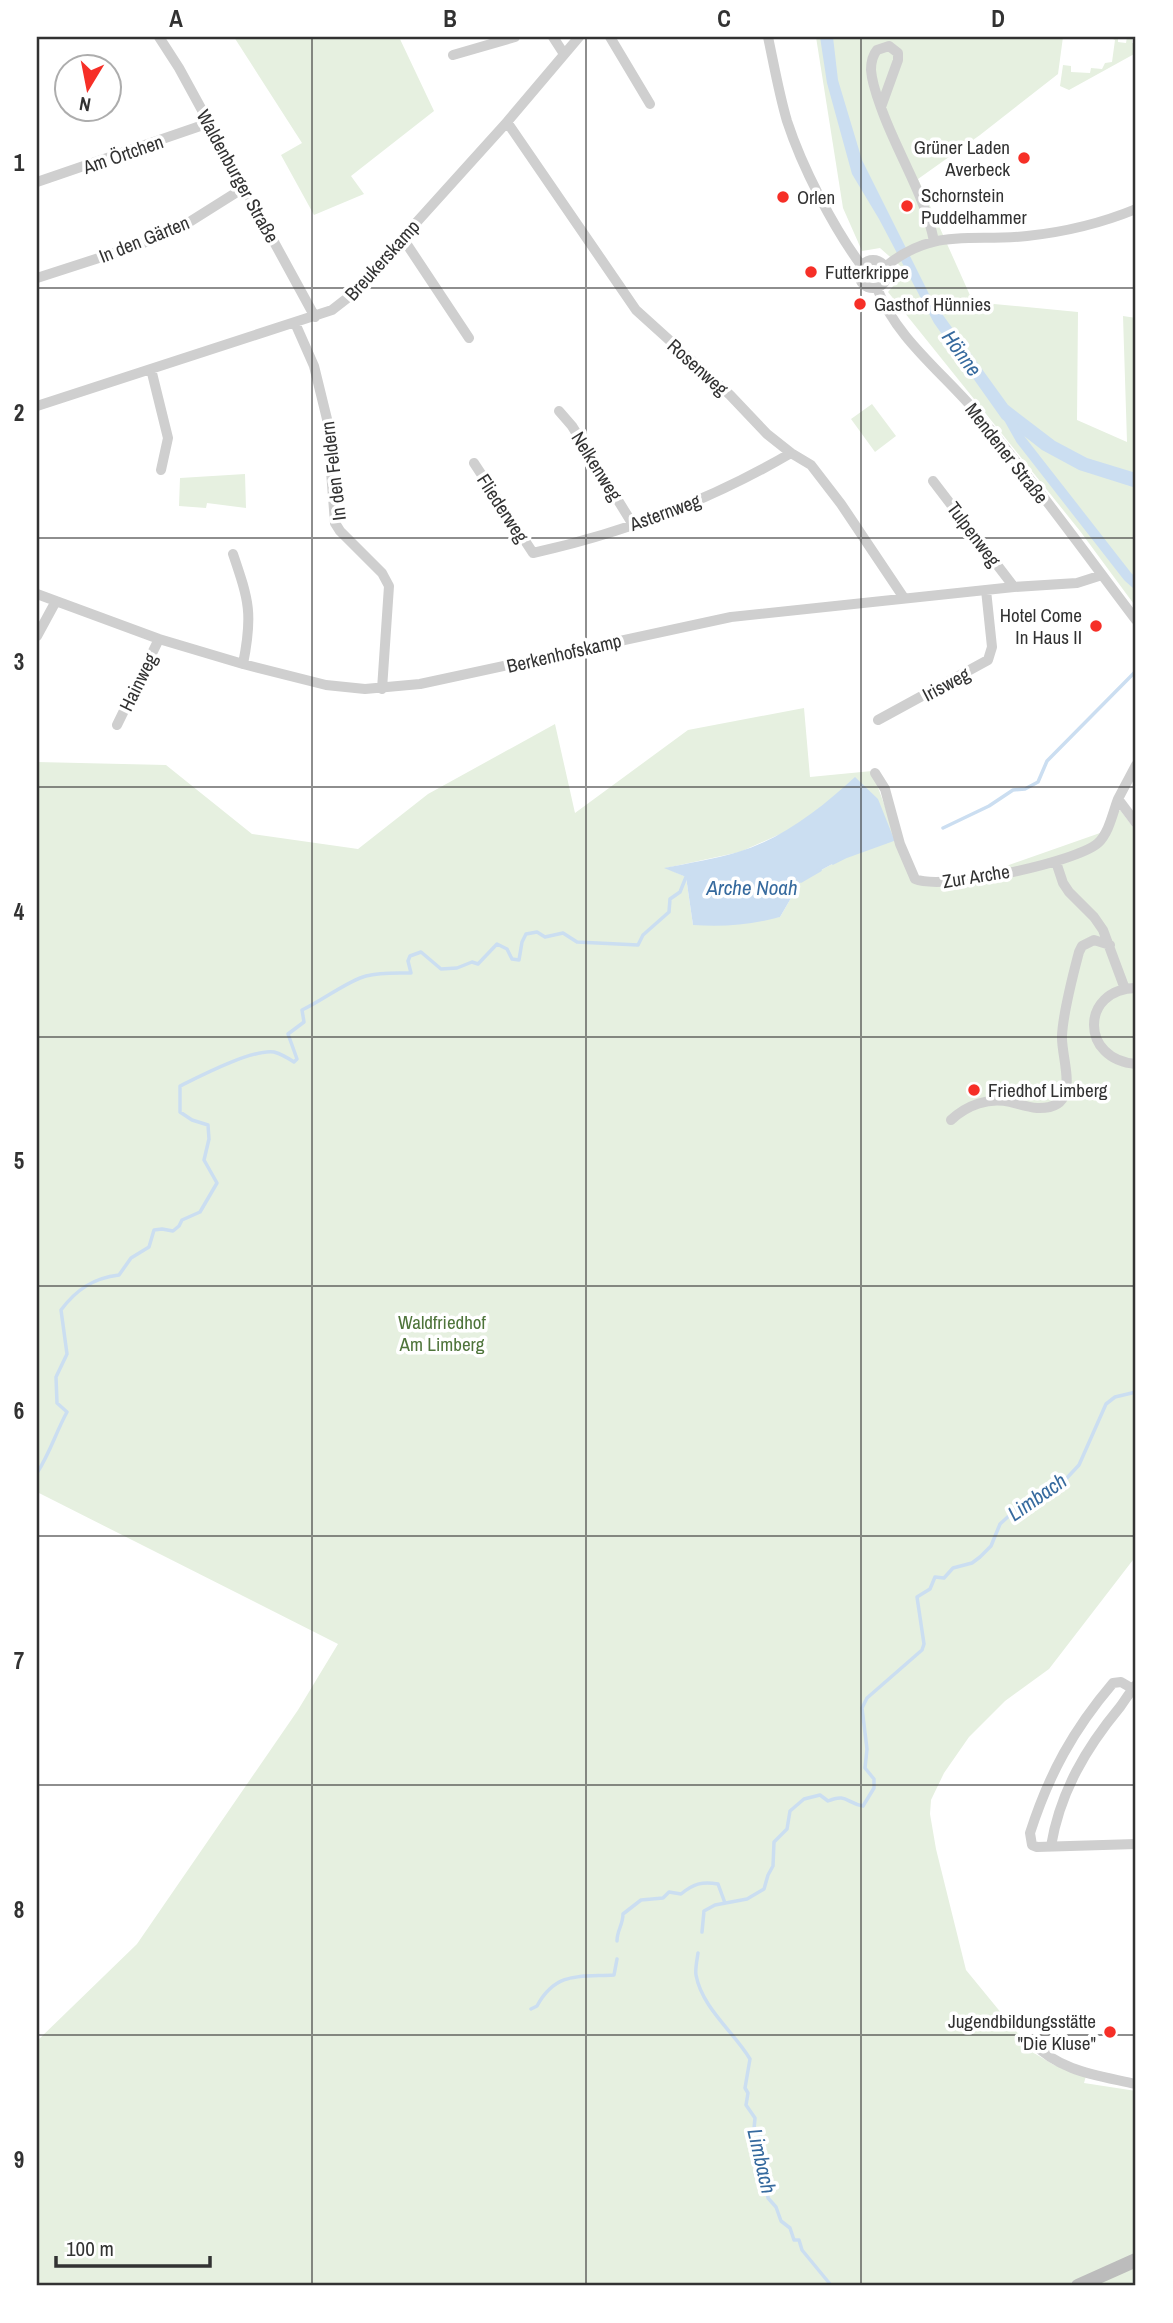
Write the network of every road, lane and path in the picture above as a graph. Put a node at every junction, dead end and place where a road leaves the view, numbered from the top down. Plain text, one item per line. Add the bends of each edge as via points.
1 (159, 37) edge
2 (515, 37) edge
3 (554, 37) edge
4 (579, 37) edge
5 (610, 37) edge
6 (768, 37) edge
7 (564, 54) junction
8 (453, 55) dead end
9 (650, 104) dead end
10 (881, 107) junction
11 (507, 122) junction
12 (209, 124) junction
13 (37, 182) edge
14 (245, 187) junction
15 (1136, 209) edge
16 (402, 237) junction
17 (934, 241) junction
18 (861, 265) junction
19 (887, 265) junction
20 (37, 278) edge
21 (877, 288) junction
22 (315, 317) junction
23 (295, 323) junction
24 (469, 338) dead end
25 (151, 369) junction
26 (37, 406) edge
27 (559, 411) dead end
28 (791, 453) junction
29 (474, 463) dead end
30 (161, 470) dead end
31 (933, 481) dead end
32 (632, 523) junction
33 (533, 553) joint
34 (233, 554) dead end
35 (1102, 575) junction
36 (1014, 587) junction
37 (986, 590) junction
38 (37, 594) edge
39 (904, 598) junction
40 (56, 601) junction
41 (1136, 620) edge
42 (37, 636) edge
43 (159, 639) junction
44 (243, 664) junction
45 (382, 689) junction
46 (878, 720) dead end
47 (117, 725) dead end
48 (1136, 765) edge
49 (875, 773) dead end
50 (1118, 799) junction
51 (1136, 823) edge
52 (1056, 862) junction
53 (1110, 945) junction
54 (1136, 988) edge
55 (1125, 989) junction
56 (1136, 1064) edge
57 (951, 1120) dead end
58 (1135, 1687) edge
59 (1136, 1844) edge
60 (1051, 1846) junction
61 (1032, 2042) dead end
62 (1136, 2084) edge
63 (1136, 2260) edge
64 (1078, 2286) edge

1 - 12 street, Waldenburger Straße
2 - 8 street
3 - 7 street
4 - 7 street, Breukerskamp
5 - 9 street
6 - 18 street, Mendener Straße via 794,138 845,243
7 - 11 street, Breukerskamp
10 - 10 street via 898,60 898,52 889,46 877,50 871,62
10 - 17 street via 926,211
11 - 16 street, Breukerskamp
11 - 28 street, Rosenweg via 636,310
12 - 13 street, Am Örtchen
12 - 14 street, Waldenburger Straße
14 - 20 street, In den Gärten via 191,221 139,244
14 - 22 street, Waldenburger Straße
15 - 17 street via 1047,233
16 - 22 street, Breukerskamp via 350,296
16 - 24 street
17 - 19 street via 911,248
18 - 19 street via 871,260
18 - 21 street, Mendener Straße via 860,281
19 - 21 street via 887,278
21 - 35 street, Mendener Straße via 901,330 976,412
22 - 23 street, Breukerskamp
23 - 25 street, Breukerskamp
23 - 45 street, In den Feldern via 325,406 335,523 382,573 388,586
25 - 26 street, Breukerskamp
25 - 30 street via 168,438
27 - 32 street, Nelkenweg
28 - 32 street, Asternweg via 703,499
28 - 39 street, Rosenweg via 811,465
29 - 33 street, Fliederweg
31 - 36 street, Tulpenweg
32 - 33 street, Asternweg
34 - 44 street via 249,607
35 - 36 street, Berkenhofskamp via 1077,583
35 - 41 street, Mendener Straße
36 - 37 street, Berkenhofskamp
37 - 39 street, Berkenhofskamp
37 - 46 street, Irisweg via 992,647 988,660
38 - 40 street, Berkenhofskamp
39 - 45 street, Berkenhofskamp via 731,617
40 - 42 street
40 - 43 street, Berkenhofskamp
43 - 44 street, Berkenhofskamp
43 - 47 street, Hainweg
44 - 45 street, Berkenhofskamp via 326,685
48 - 50 street, Zur Arche
49 - 52 street, Zur Arche via 918,881 951,882
50 - 51 street
50 - 52 street, Zur Arche via 1100,841
52 - 53 street via 1066,888 1094,917
53 - 55 street
53 - 57 street via 1094,940 1079,952 1062,1034 1067,1082 1059,1101 1037,1108 996,1100 967,1108
54 - 55 street
55 - 56 street via 1102,1002 1095,1015 1095,1034 1105,1052
58 - 60 street via 1070,1780
58 - 60 street via 1112,1684 1064,1750 1030,1833 1032,1845
59 - 60 street
61 - 62 street via 1045,2055 1073,2069
63 - 64 street

